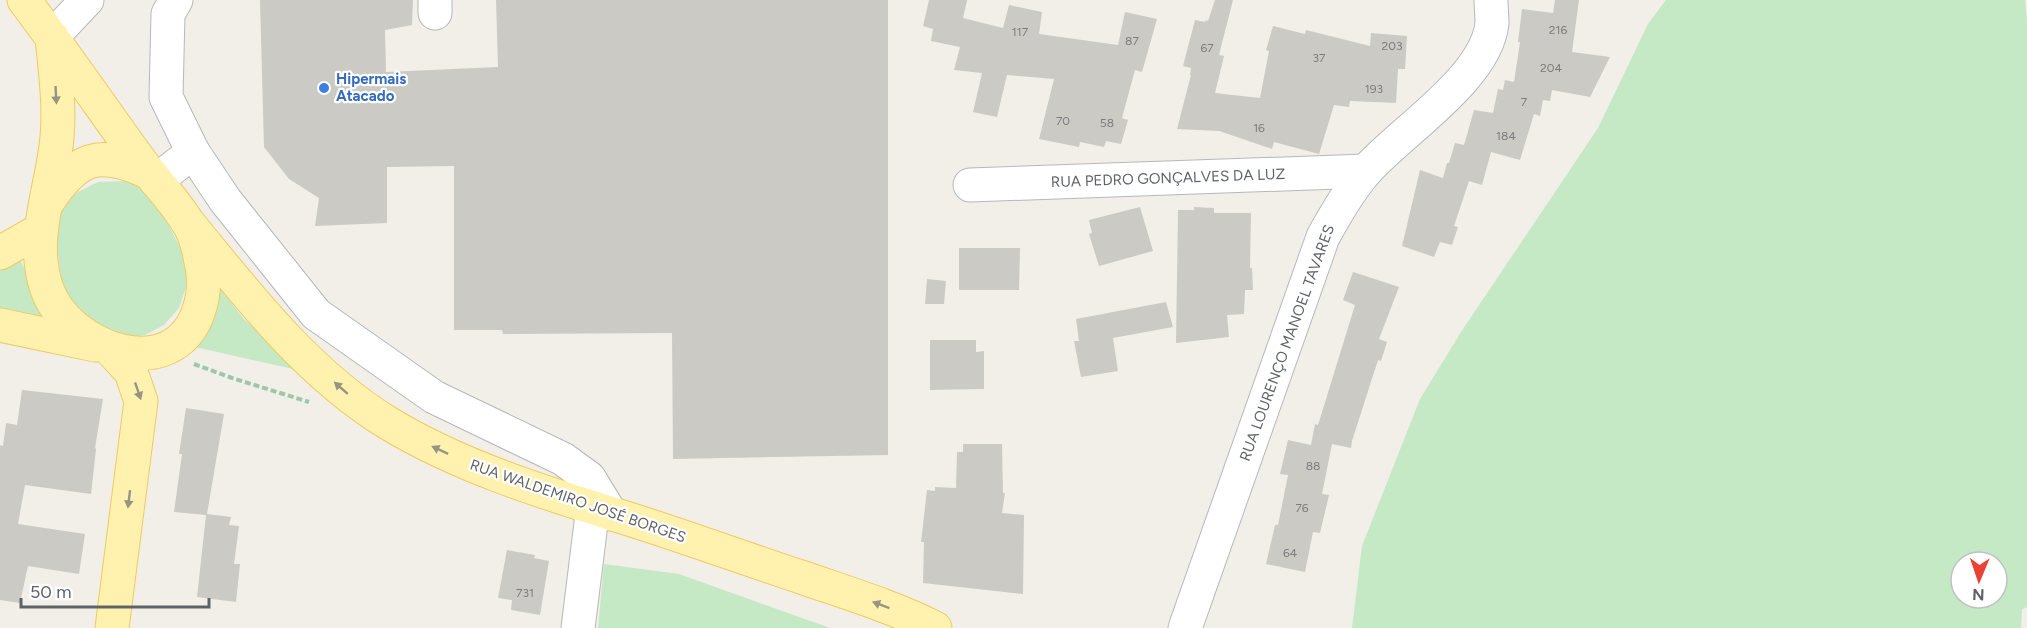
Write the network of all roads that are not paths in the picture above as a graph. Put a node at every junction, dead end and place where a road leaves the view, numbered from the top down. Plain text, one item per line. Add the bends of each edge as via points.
1 (24, 0) edge
2 (87, 0) edge
3 (176, 0) edge
4 (1490, 0) edge
5 (52, 37) junction
6 (193, 152) junction
7 (1366, 171) junction
8 (152, 177) junction
9 (970, 184) dead end
10 (225, 200) junction
11 (42, 218) junction
12 (187, 221) junction
13 (1, 252) edge
14 (0, 325) edge
15 (110, 349) junction
16 (602, 511) junction
17 (112, 628) edge
18 (578, 628) edge
19 (935, 628) edge
20 (1185, 628) edge

1 - 5 main road
2 - 5 street
3 - 6 street via 168,14 165,97
4 - 7 street, RUA LOURENÇO MANOEL TAVARES via 1492,25 1472,68
5 - 8 main road
5 -> 11 main road via 57,134
6 - 8 street
6 - 10 street
7 - 9 street, RUA PEDRO GONÇALVES DA LUZ
7 - 20 street, RUA LOURENÇO MANOEL TAVARES via 1323,237
8 - 11 main road via 127,162 105,159 84,164 62,180
8 - 12 main road
10 - 12 street
10 - 16 street via 316,314 434,397 563,459 589,478
11 - 13 main road
11 - 15 main road via 41,262 47,290 76,329
12 - 15 main road via 205,281 194,325 181,340 160,351 128,353
16 -> 12 main road, RUA WALDEMIRO JOSÉ BORGES via 463,461 387,423 355,400 275,325
14 - 15 main road
15 -> 17 main road via 131,372 141,401
16 - 18 street
19 -> 16 main road, RUA WALDEMIRO JOSÉ BORGES via 832,588

